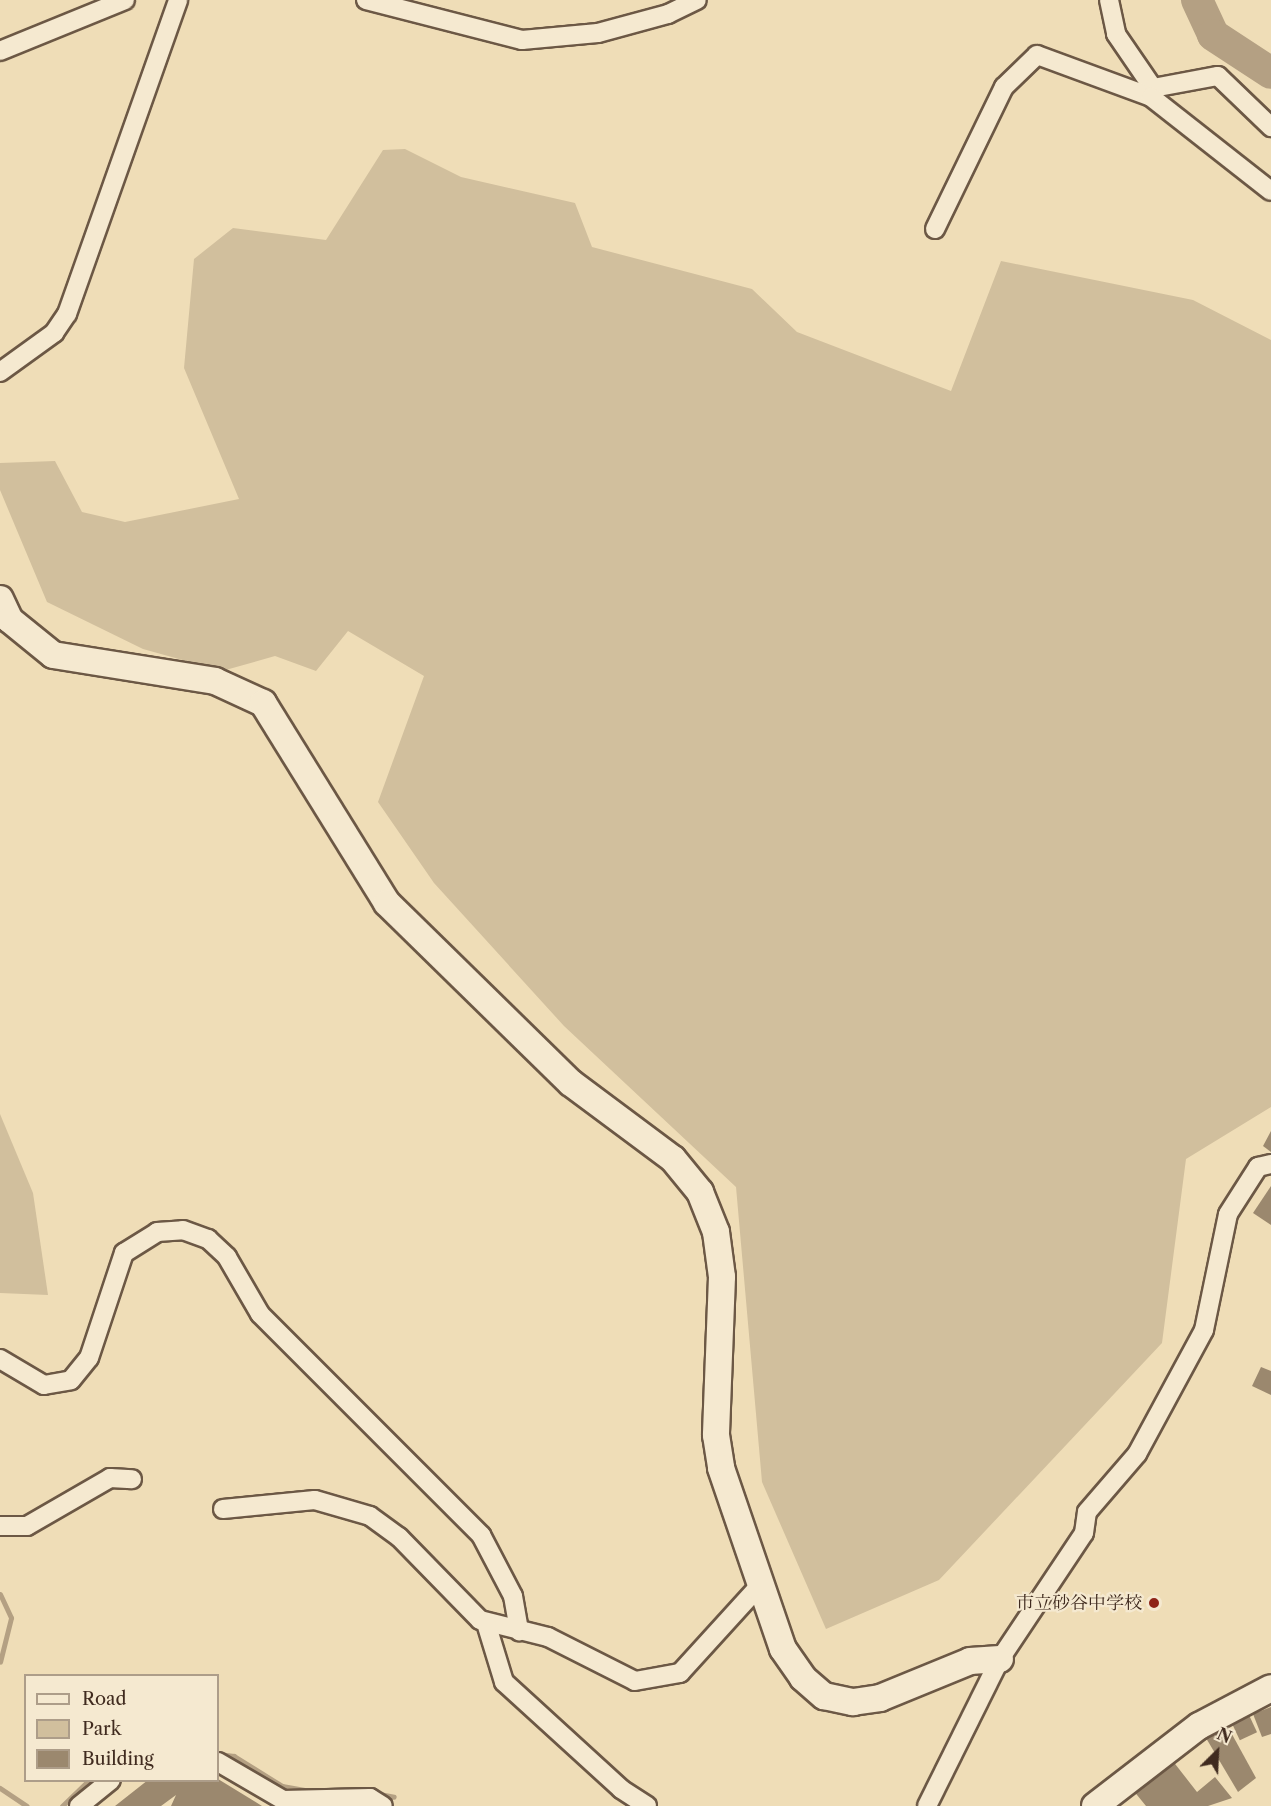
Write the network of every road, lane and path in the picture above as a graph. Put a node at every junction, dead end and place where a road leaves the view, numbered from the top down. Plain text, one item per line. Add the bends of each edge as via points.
1 (125, 0) edge
2 (178, 0) edge
3 (366, 0) edge
4 (697, 0) edge
5 (1109, 0) edge
6 (0, 51) edge
7 (1152, 92) junction
8 (1271, 127) edge
9 (1271, 192) edge
10 (935, 230) dead end
11 (0, 372) edge
12 (0, 599) edge
13 (1271, 1164) edge
14 (0, 1359) edge
15 (132, 1479) dead end
16 (223, 1509) dead end
17 (0, 1526) edge
18 (761, 1584) junction
19 (486, 1623) junction
20 (519, 1631) junction
21 (1000, 1659) junction
22 (1271, 1688) edge
23 (219, 1763) edge
24 (109, 1782) edge
25 (79, 1806) edge
26 (382, 1806) edge
27 (647, 1806) edge
28 (927, 1806) edge
29 (1095, 1806) edge

1 - 6 street
2 - 11 street via 71,306 54,333
3 - 4 street via 522,40 598,33 668,14
5 - 7 street via 1116,34
7 - 8 street via 1218,76
7 - 9 street
7 - 10 street via 1037,55 1004,87
12 - 18 street via 10,620 53,656 215,681 263,703 387,903 571,1083 673,1159 700,1192 716,1232 722,1277 716,1435 721,1468
13 - 21 street via 1258,1167 1228,1214 1204,1330 1137,1454 1087,1512 1084,1533
14 - 20 street via 44,1384 71,1380 88,1358 124,1253 157,1232 183,1230 208,1239 227,1257 260,1314 481,1535 513,1596
15 - 17 street via 110,1478 27,1526
16 - 19 street via 315,1500 370,1516 399,1537
18 - 20 street via 692,1663 666,1680 635,1681 548,1637
18 - 21 street via 783,1649 824,1696 854,1702 879,1698 970,1661
19 - 20 street
19 - 27 street via 504,1682 621,1789
21 - 28 street
22 - 29 street via 1199,1726
23 - 26 street via 283,1800 370,1798
24 - 25 street

